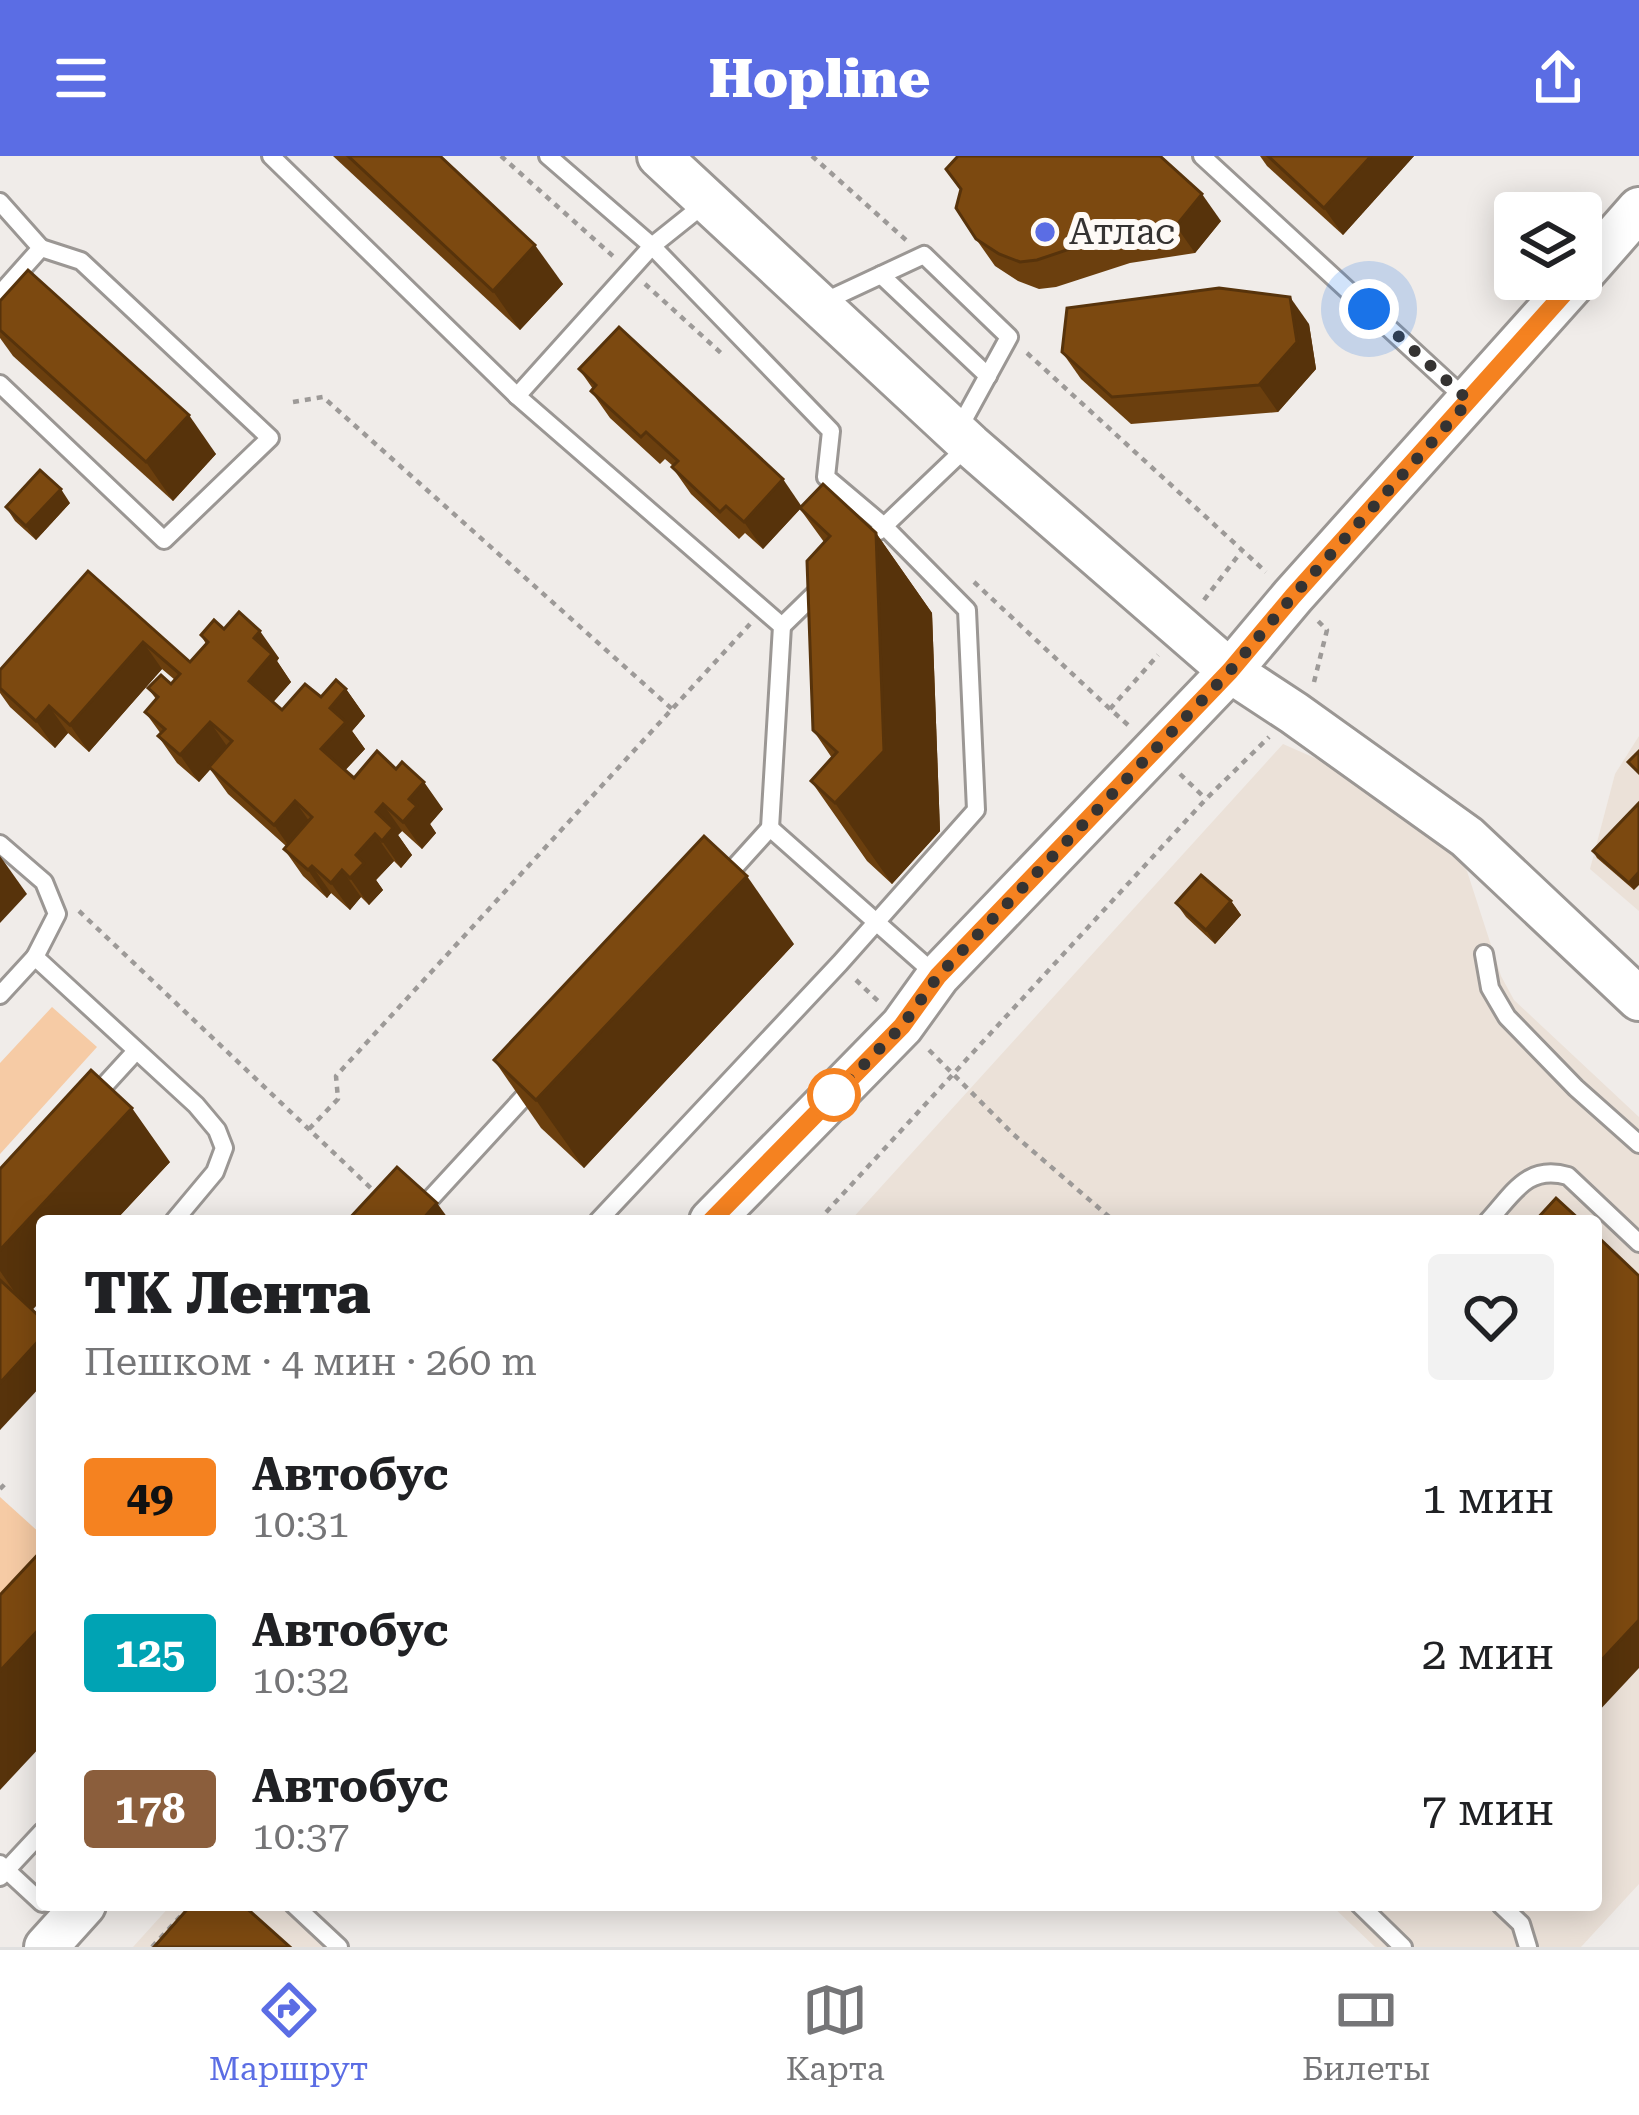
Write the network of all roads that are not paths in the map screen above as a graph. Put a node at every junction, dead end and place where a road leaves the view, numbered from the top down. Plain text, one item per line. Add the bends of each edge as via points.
1 (271, 156) edge
2 (548, 156) edge
3 (659, 156) edge
4 (1202, 156) edge
5 (0, 202) edge
6 (708, 202) junction
7 (1639, 209) edge
8 (652, 246) junction
9 (41, 248) junction
10 (1602, 251) edge
11 (881, 275) junction
12 (0, 294) edge
13 (1559, 300) edge
14 (818, 304) junction
15 (988, 376) junction
16 (0, 384) edge
17 (517, 396) junction
18 (1469, 401) junction
19 (963, 439) junction
20 (884, 526) junction
21 (867, 543) edge
22 (833, 576) edge
23 (782, 626) junction
24 (1230, 671) junction
25 (770, 827) junction
26 (0, 844) edge
27 (708, 896) edge
28 (876, 923) junction
29 (1484, 954) dead end
30 (35, 957) junction
31 (938, 976) junction
32 (0, 994) edge
33 (1639, 999) edge
34 (136, 1051) junction
35 (551, 1067) edge
36 (76, 1118) edge
37 (1639, 1144) edge
38 (179, 1215) edge
39 (415, 1215) edge
40 (604, 1215) edge
41 (717, 1215) edge
42 (1494, 1215) edge
43 (1639, 1243) edge
44 (36, 1838) edge
45 (2, 1870) edge
46 (36, 1899) edge
47 (300, 1911) edge
48 (1366, 1911) edge
49 (1507, 1911) edge
50 (339, 1947) edge
51 (1403, 1947) edge
52 (1528, 1947) edge

1 - 17 lane
2 - 8 lane
3 - 6 street
4 - 18 lane
5 - 9 lane
6 - 8 lane
6 - 14 street
7 - 10 street
8 - 17 lane
8 - 20 lane via 831,431 826,477
9 - 12 lane
9 - 16 lane via 81,261 270,438 164,540
11 - 14 lane
11 - 15 lane
11 - 15 lane via 924,255 1010,337
13 - 18 street
14 - 19 street
15 - 19 lane
17 - 23 lane
18 - 24 street
19 - 20 lane
19 - 24 street
20 - 21 lane
20 - 28 lane via 968,610 976,810
22 - 23 lane
23 - 25 lane
24 - 31 street
24 - 33 street via 1467,837
25 - 27 lane
25 - 28 lane
26 - 30 lane via 44,882 57,914
28 - 31 lane
28 - 40 lane
29 - 37 lane via 1507,1018
30 - 32 lane
30 - 34 lane
31 - 41 street via 902,1026
34 - 36 lane
34 - 38 lane via 196,1105 224,1148
35 - 39 lane
42 - 43 lane via 1530,1177 1554,1172
44 - 45 lane
45 - 46 lane
47 - 50 lane
48 - 51 lane
49 - 52 lane

